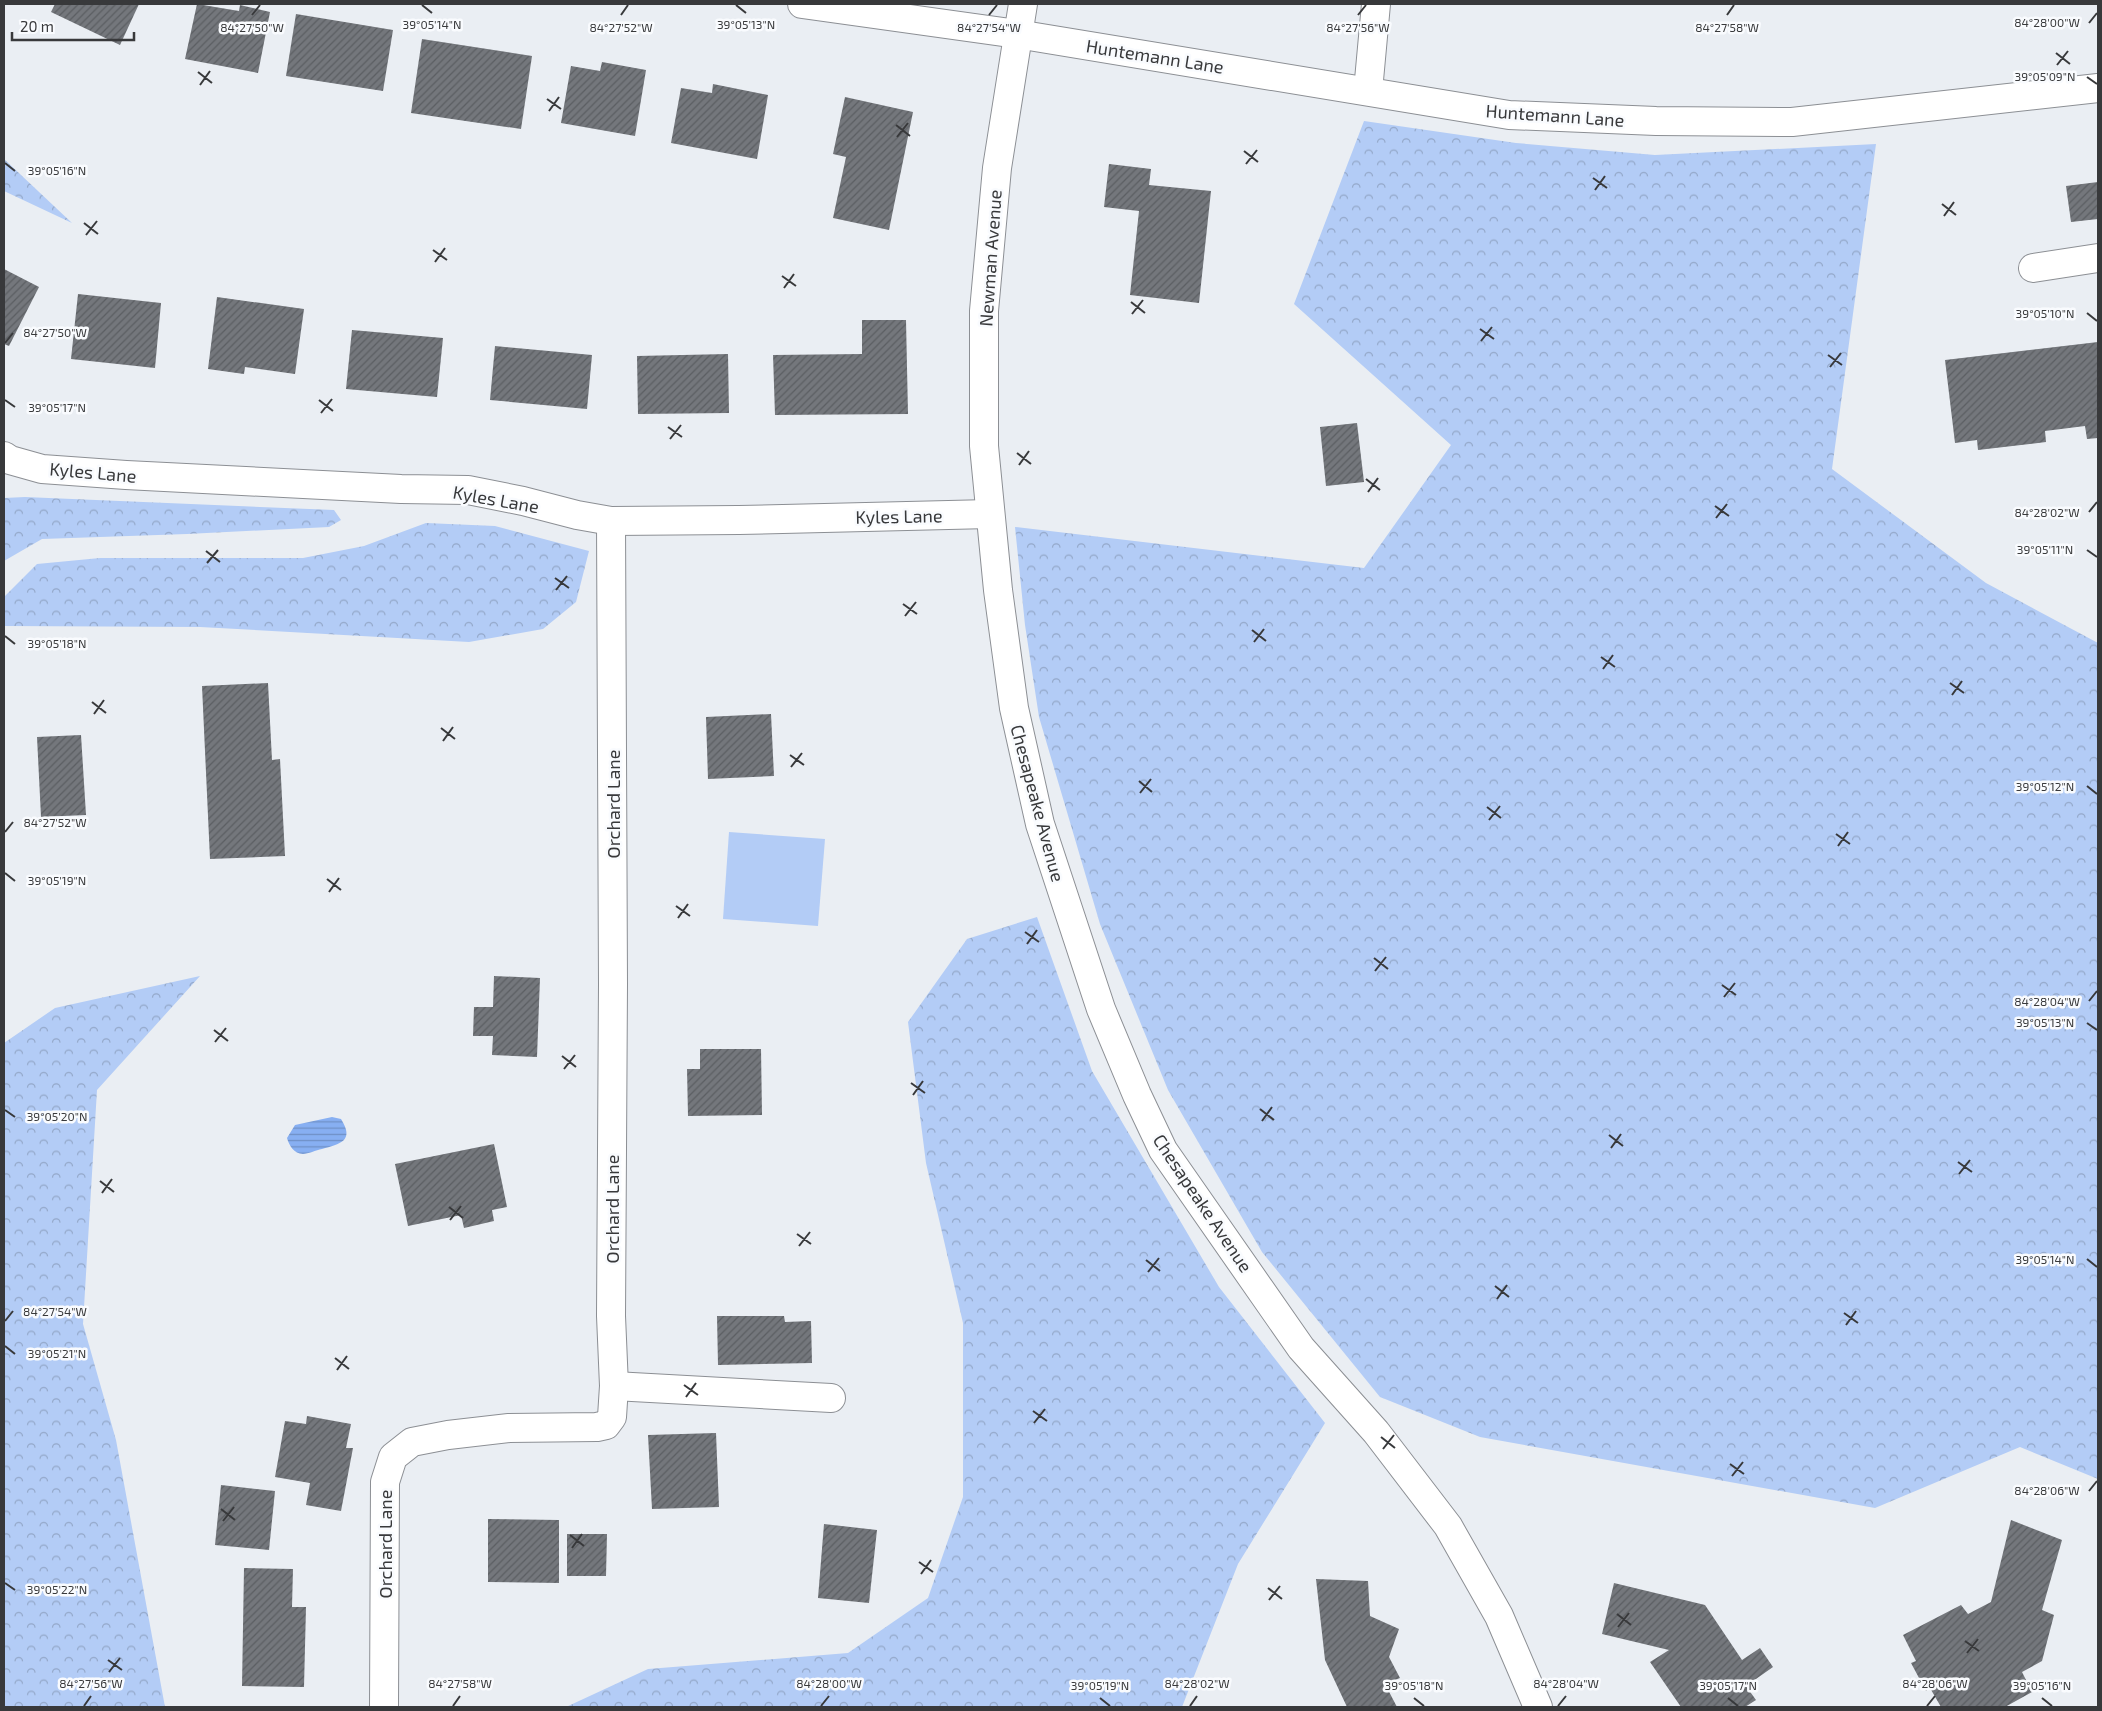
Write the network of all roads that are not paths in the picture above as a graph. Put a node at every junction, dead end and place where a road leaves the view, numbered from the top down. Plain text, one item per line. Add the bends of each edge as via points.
1 (802, 4) edge
2 (1023, 4) edge
3 (1376, 4) edge
4 (1017, 34) junction
5 (2098, 88) edge
6 (1368, 91) junction
7 (2098, 258) edge
8 (2032, 268) dead end
9 (4, 456) edge
10 (990, 514) junction
11 (611, 521) junction
12 (614, 1386) junction
13 (831, 1398) dead end
14 (384, 1707) edge
15 (1538, 1707) edge

1 - 4 street, Huntemann Lane
2 - 4 street, Newman Avenue
3 - 6 street
4 - 6 street, Huntemann Lane
4 - 10 street, Newman Avenue via 997,168 984,311 984,446
5 - 6 street, Huntemann Lane via 1792,122 1656,122 1509,115
7 - 8 street
9 - 11 street, Kyles Lane via 42,469 126,476 468,490
10 - 11 street, Kyles Lane
10 - 15 street, Chesapeake Avenue via 1014,708 1040,824 1101,1009 1137,1095 1163,1150 1301,1348 1376,1432 1448,1526 1499,1616
11 - 12 street, Orchard Lane via 611,1316
12 - 13 street
12 - 14 street, Orchard Lane via 612,1417 606,1425 509,1428 448,1435 412,1442 393,1457 385,1482

